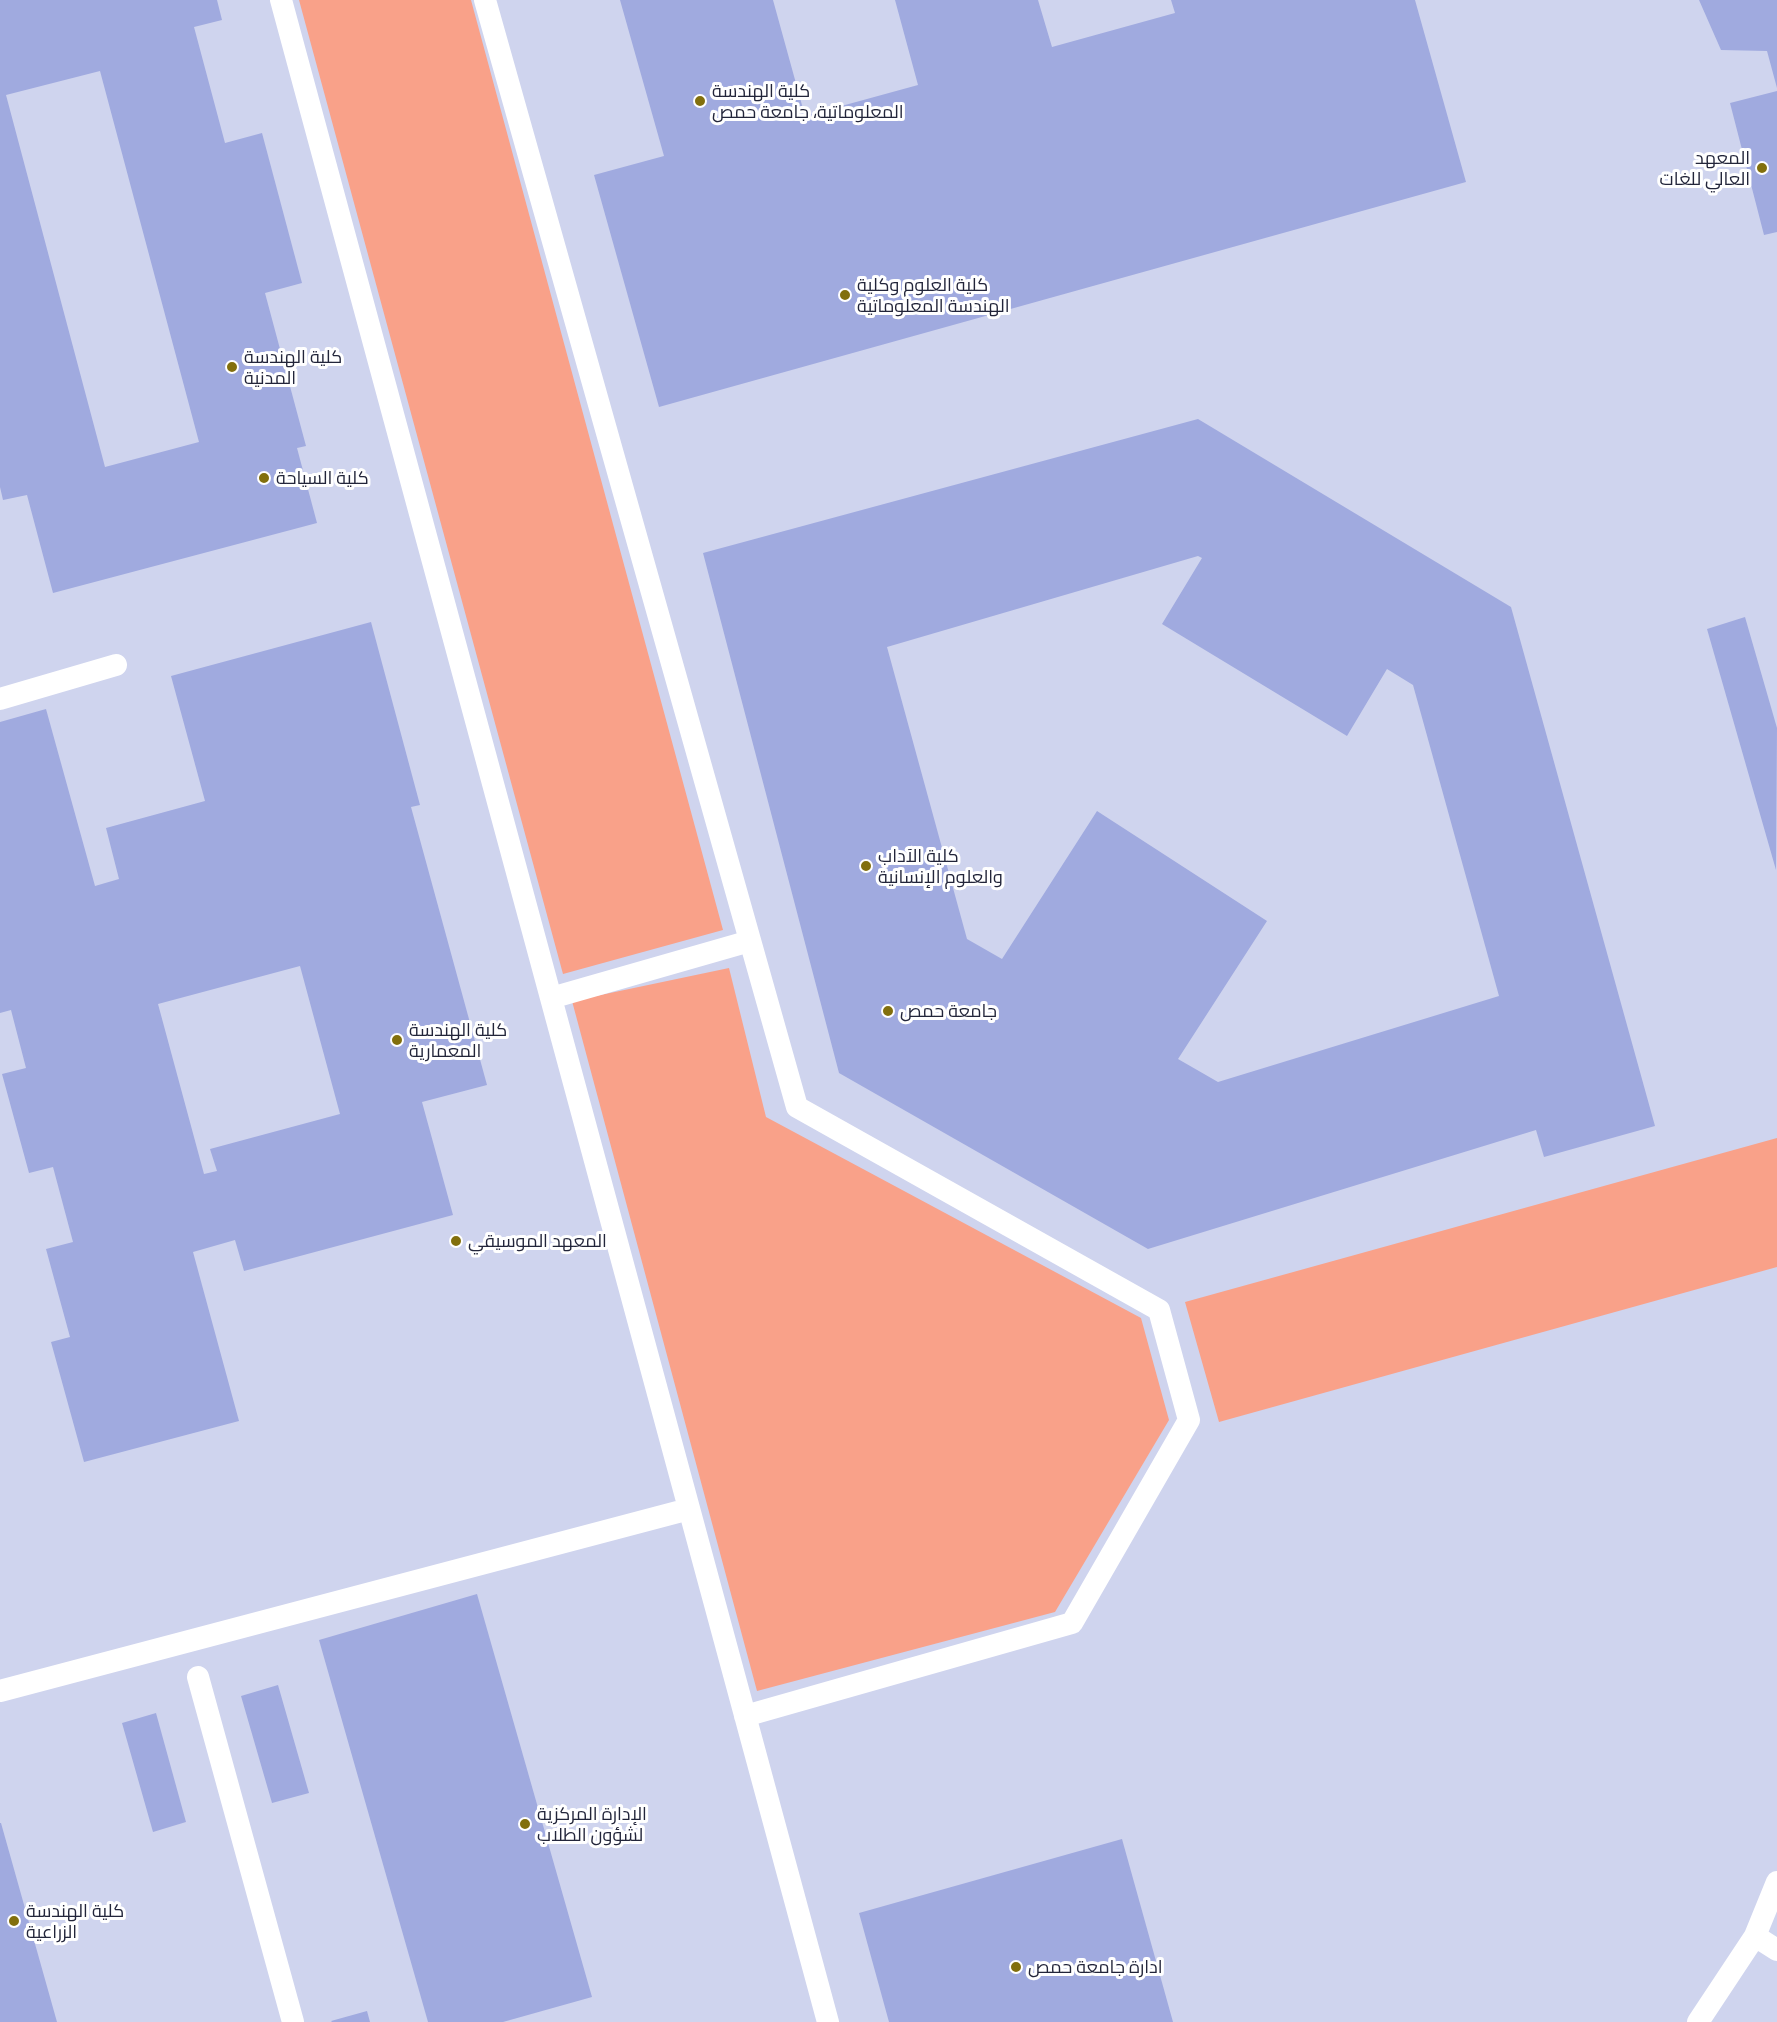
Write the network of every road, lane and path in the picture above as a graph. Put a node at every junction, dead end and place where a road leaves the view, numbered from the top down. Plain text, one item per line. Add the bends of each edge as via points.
1 (281, 0) edge
2 (485, 0) edge
3 (116, 665) dead end
4 (0, 699) edge
5 (750, 941) junction
6 (551, 998) junction
7 (689, 1509) junction
8 (198, 1677) dead end
9 (0, 1691) edge
10 (746, 1716) junction
11 (1777, 1882) edge
12 (1755, 1936) junction
13 (1777, 1950) edge
14 (292, 2022) edge
15 (828, 2022) edge
16 (1698, 2022) edge

1 - 6 lane
2 - 5 lane
3 - 4 lane
5 - 6 lane
5 - 10 lane via 797,1107 1159,1310 1189,1420 1072,1623
6 - 7 lane
7 - 9 lane
7 - 10 lane
8 - 14 lane
10 - 15 lane
11 - 12 lane
12 - 13 lane
12 - 16 lane

